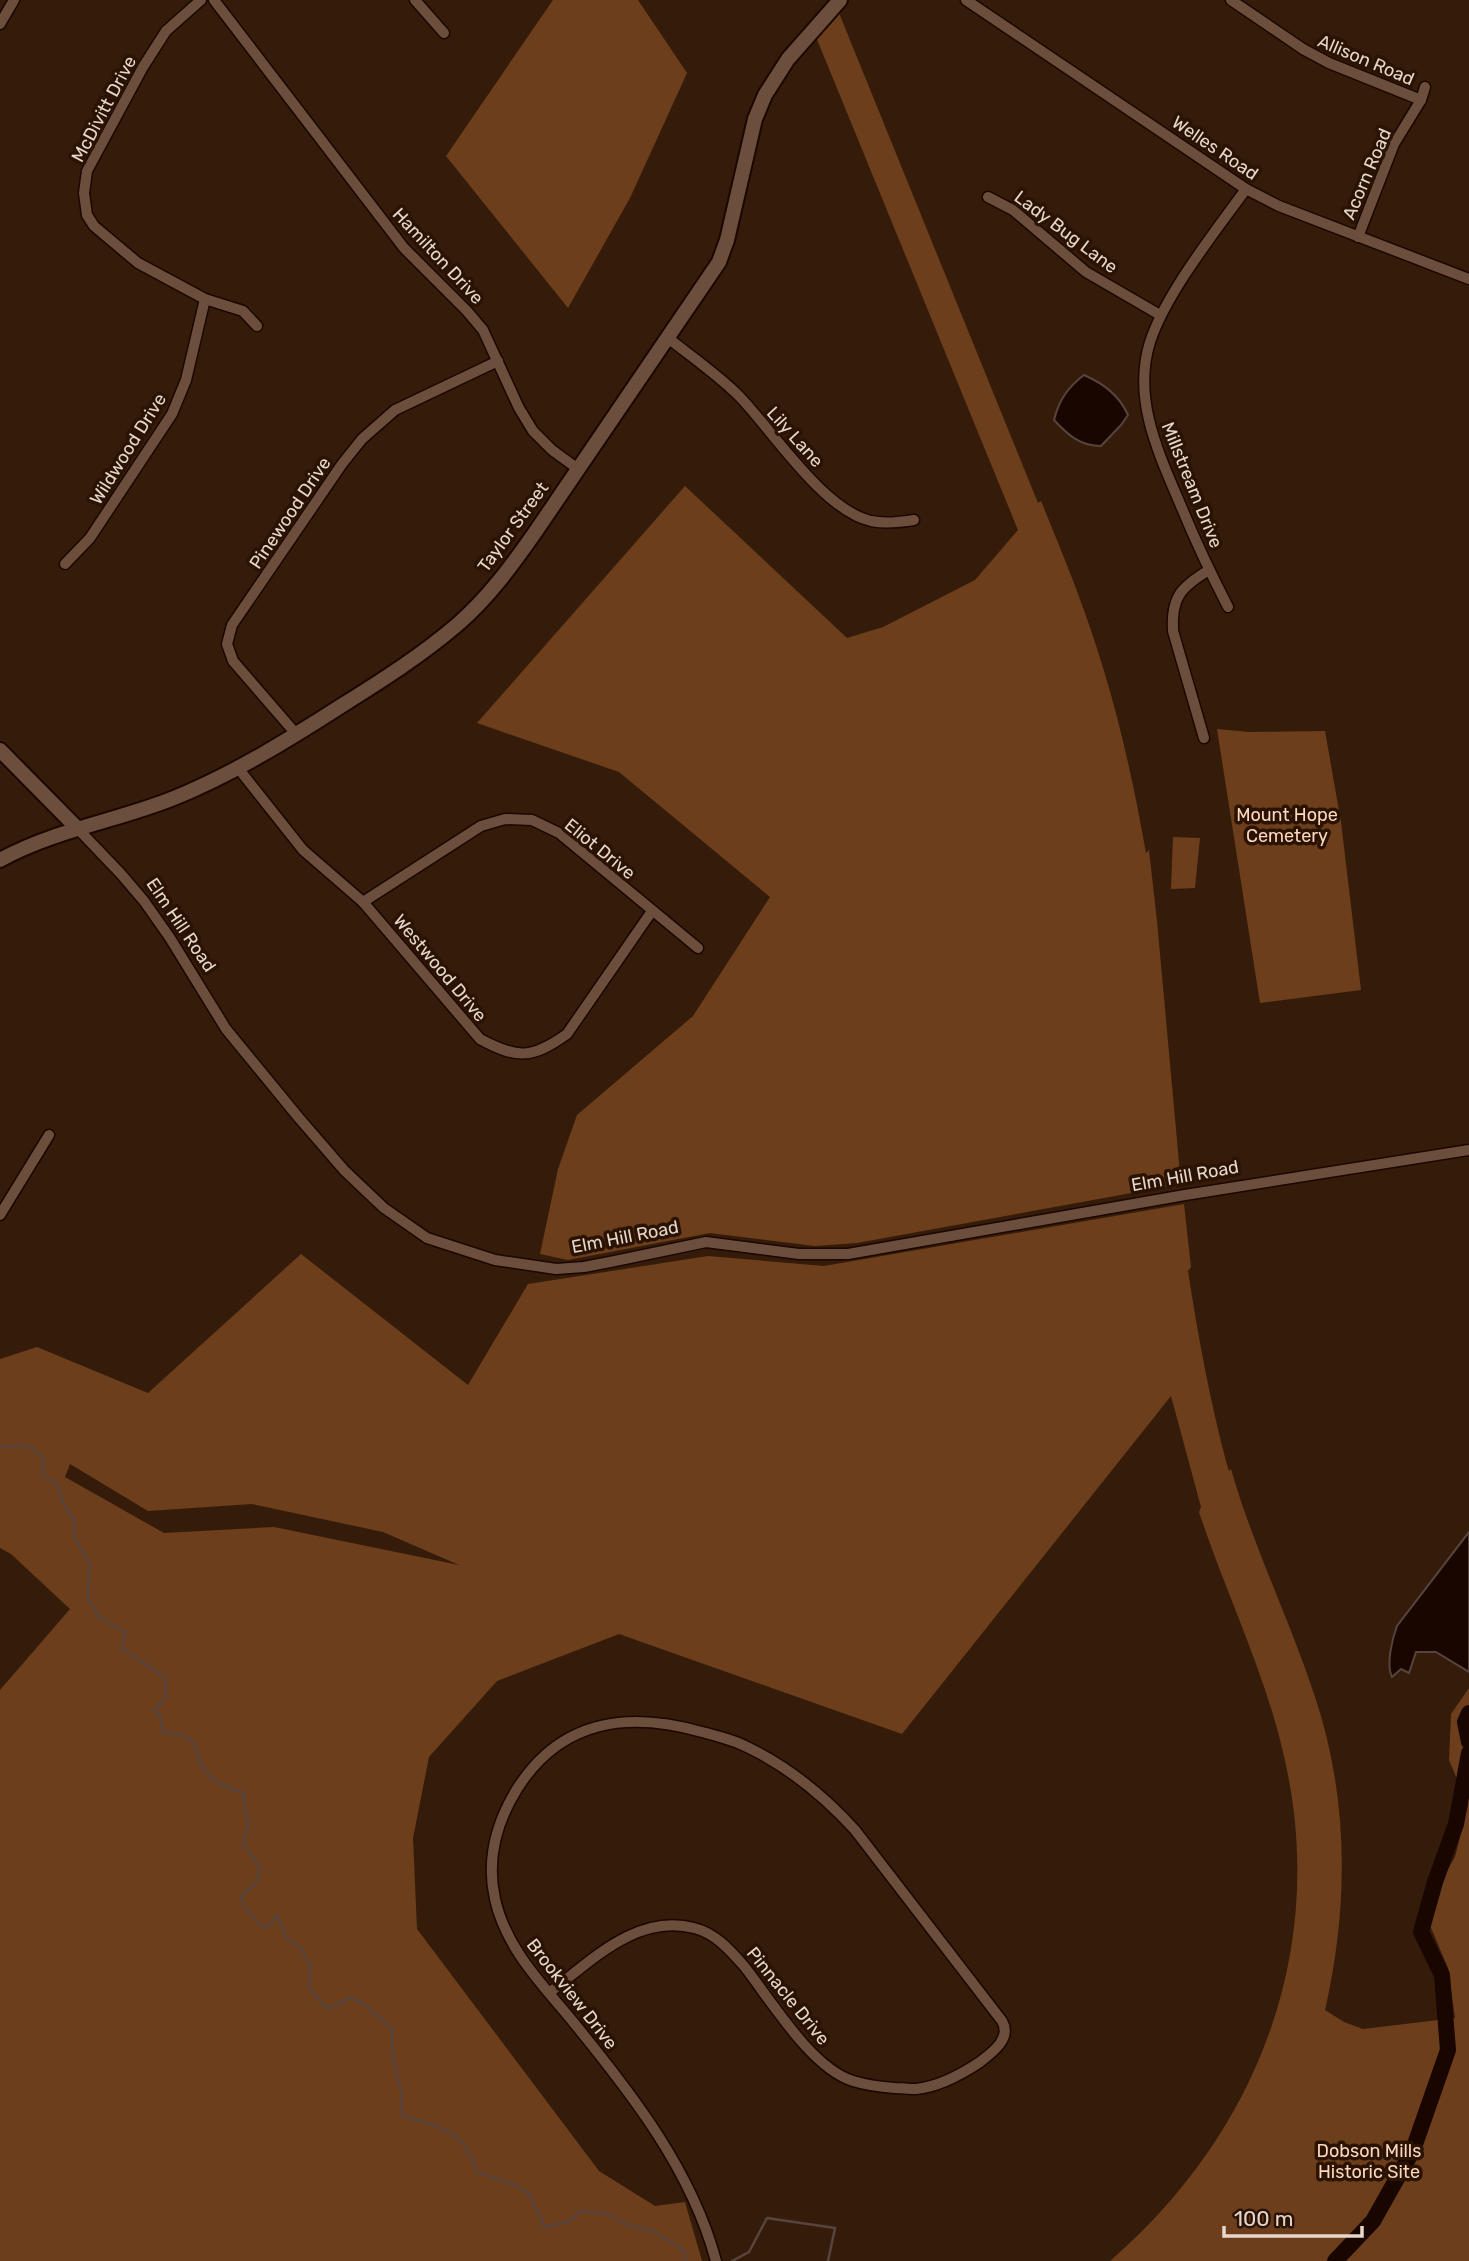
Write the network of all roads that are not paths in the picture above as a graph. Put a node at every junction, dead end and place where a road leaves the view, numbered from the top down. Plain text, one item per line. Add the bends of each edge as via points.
1 (14, 0) edge
2 (201, 0) edge
3 (214, 0) edge
4 (415, 0) edge
5 (840, 0) edge
6 (966, 0) edge
7 (1231, 0) edge
8 (0, 24) edge
9 (444, 33) dead end
10 (1425, 87) dead end
11 (1421, 100) junction
12 (1246, 189) junction
13 (988, 197) dead end
14 (1358, 237) junction
15 (1469, 279) edge
16 (205, 299) junction
17 (1160, 315) junction
18 (257, 326) dead end
19 (668, 338) junction
20 (498, 361) junction
21 (578, 469) junction
22 (914, 520) dead end
23 (65, 564) dead end
24 (1209, 570) junction
25 (1228, 607) dead end
26 (297, 734) junction
27 (1204, 738) dead end
28 (3, 753) edge
29 (238, 768) junction
30 (78, 829) junction
31 (0, 860) edge
32 (363, 902) junction
33 (652, 911) junction
34 (698, 948) dead end
35 (49, 1135) dead end
36 (1469, 1150) edge
37 (0, 1214) edge
38 (550, 1993) junction
39 (1006, 2035) joint
40 (716, 2261) edge

1 - 8 street
2 - 16 street, McDivitt Drive via 166,31 143,67 88,171 84,193 87,215 111,241 138,263
3 - 20 street, Hamilton Drive via 404,248 483,330
4 - 9 street
5 - 19 street, Taylor Street via 788,59 765,95 719,262
6 - 12 street, Welles Road
7 - 11 street, Allison Road via 1329,63
10 - 11 street, Acorn Road
11 - 14 street, Acorn Road via 1394,144
12 - 14 street, Welles Road
12 - 17 street, Millstream Drive
13 - 17 street, Lady Bug Lane via 1013,209 1086,272
14 - 15 street, Welles Road
16 - 18 street, McDivitt Drive via 243,311
16 - 23 street, Wildwood Drive via 186,380 172,414 90,538
17 - 24 street, Millstream Drive via 1144,372 1145,402 1152,435
19 - 21 street, Taylor Street
19 - 22 street, Lily Lane via 738,395 803,472 853,514 888,523
20 - 21 street, Hamilton Drive via 533,431
20 - 26 street, Pinewood Drive via 395,410 362,439 232,625 227,644 233,662
21 - 26 street, Taylor Street via 511,566 459,623
24 - 25 street, Millstream Drive
24 - 27 street via 1178,595 1172,613
26 - 29 street, Taylor Street
28 - 30 street, Elm Hill Road
29 - 30 street, Taylor Street via 157,805
29 - 32 street, Westwood Drive via 303,850
30 - 31 street, Taylor Street
30 - 36 street, Elm Hill Road via 144,901 226,1029 344,1170 384,1208 427,1238 495,1260 556,1269 584,1267 706,1242 799,1254 848,1254
32 - 33 street, Eliot Drive via 481,826 505,819 532,820 559,833
32 - 33 street, Westwood Drive via 480,1040 503,1052 524,1054 547,1049 567,1034
33 - 34 street, Eliot Drive
35 - 37 street
38 - 39 street, Pinnacle Drive via 606,1949 635,1932 667,1924 695,1928 719,1939 800,2039 822,2062 851,2081 917,2089 947,2080 979,2062
38 - 39 street, Brookview Drive via 520,1958 495,1900 491,1870 494,1838 504,1810 524,1778 565,1740 596,1726 655,1721 746,1746 834,1806 1002,2021
38 - 40 street, Brookview Drive via 662,2141 708,2231

